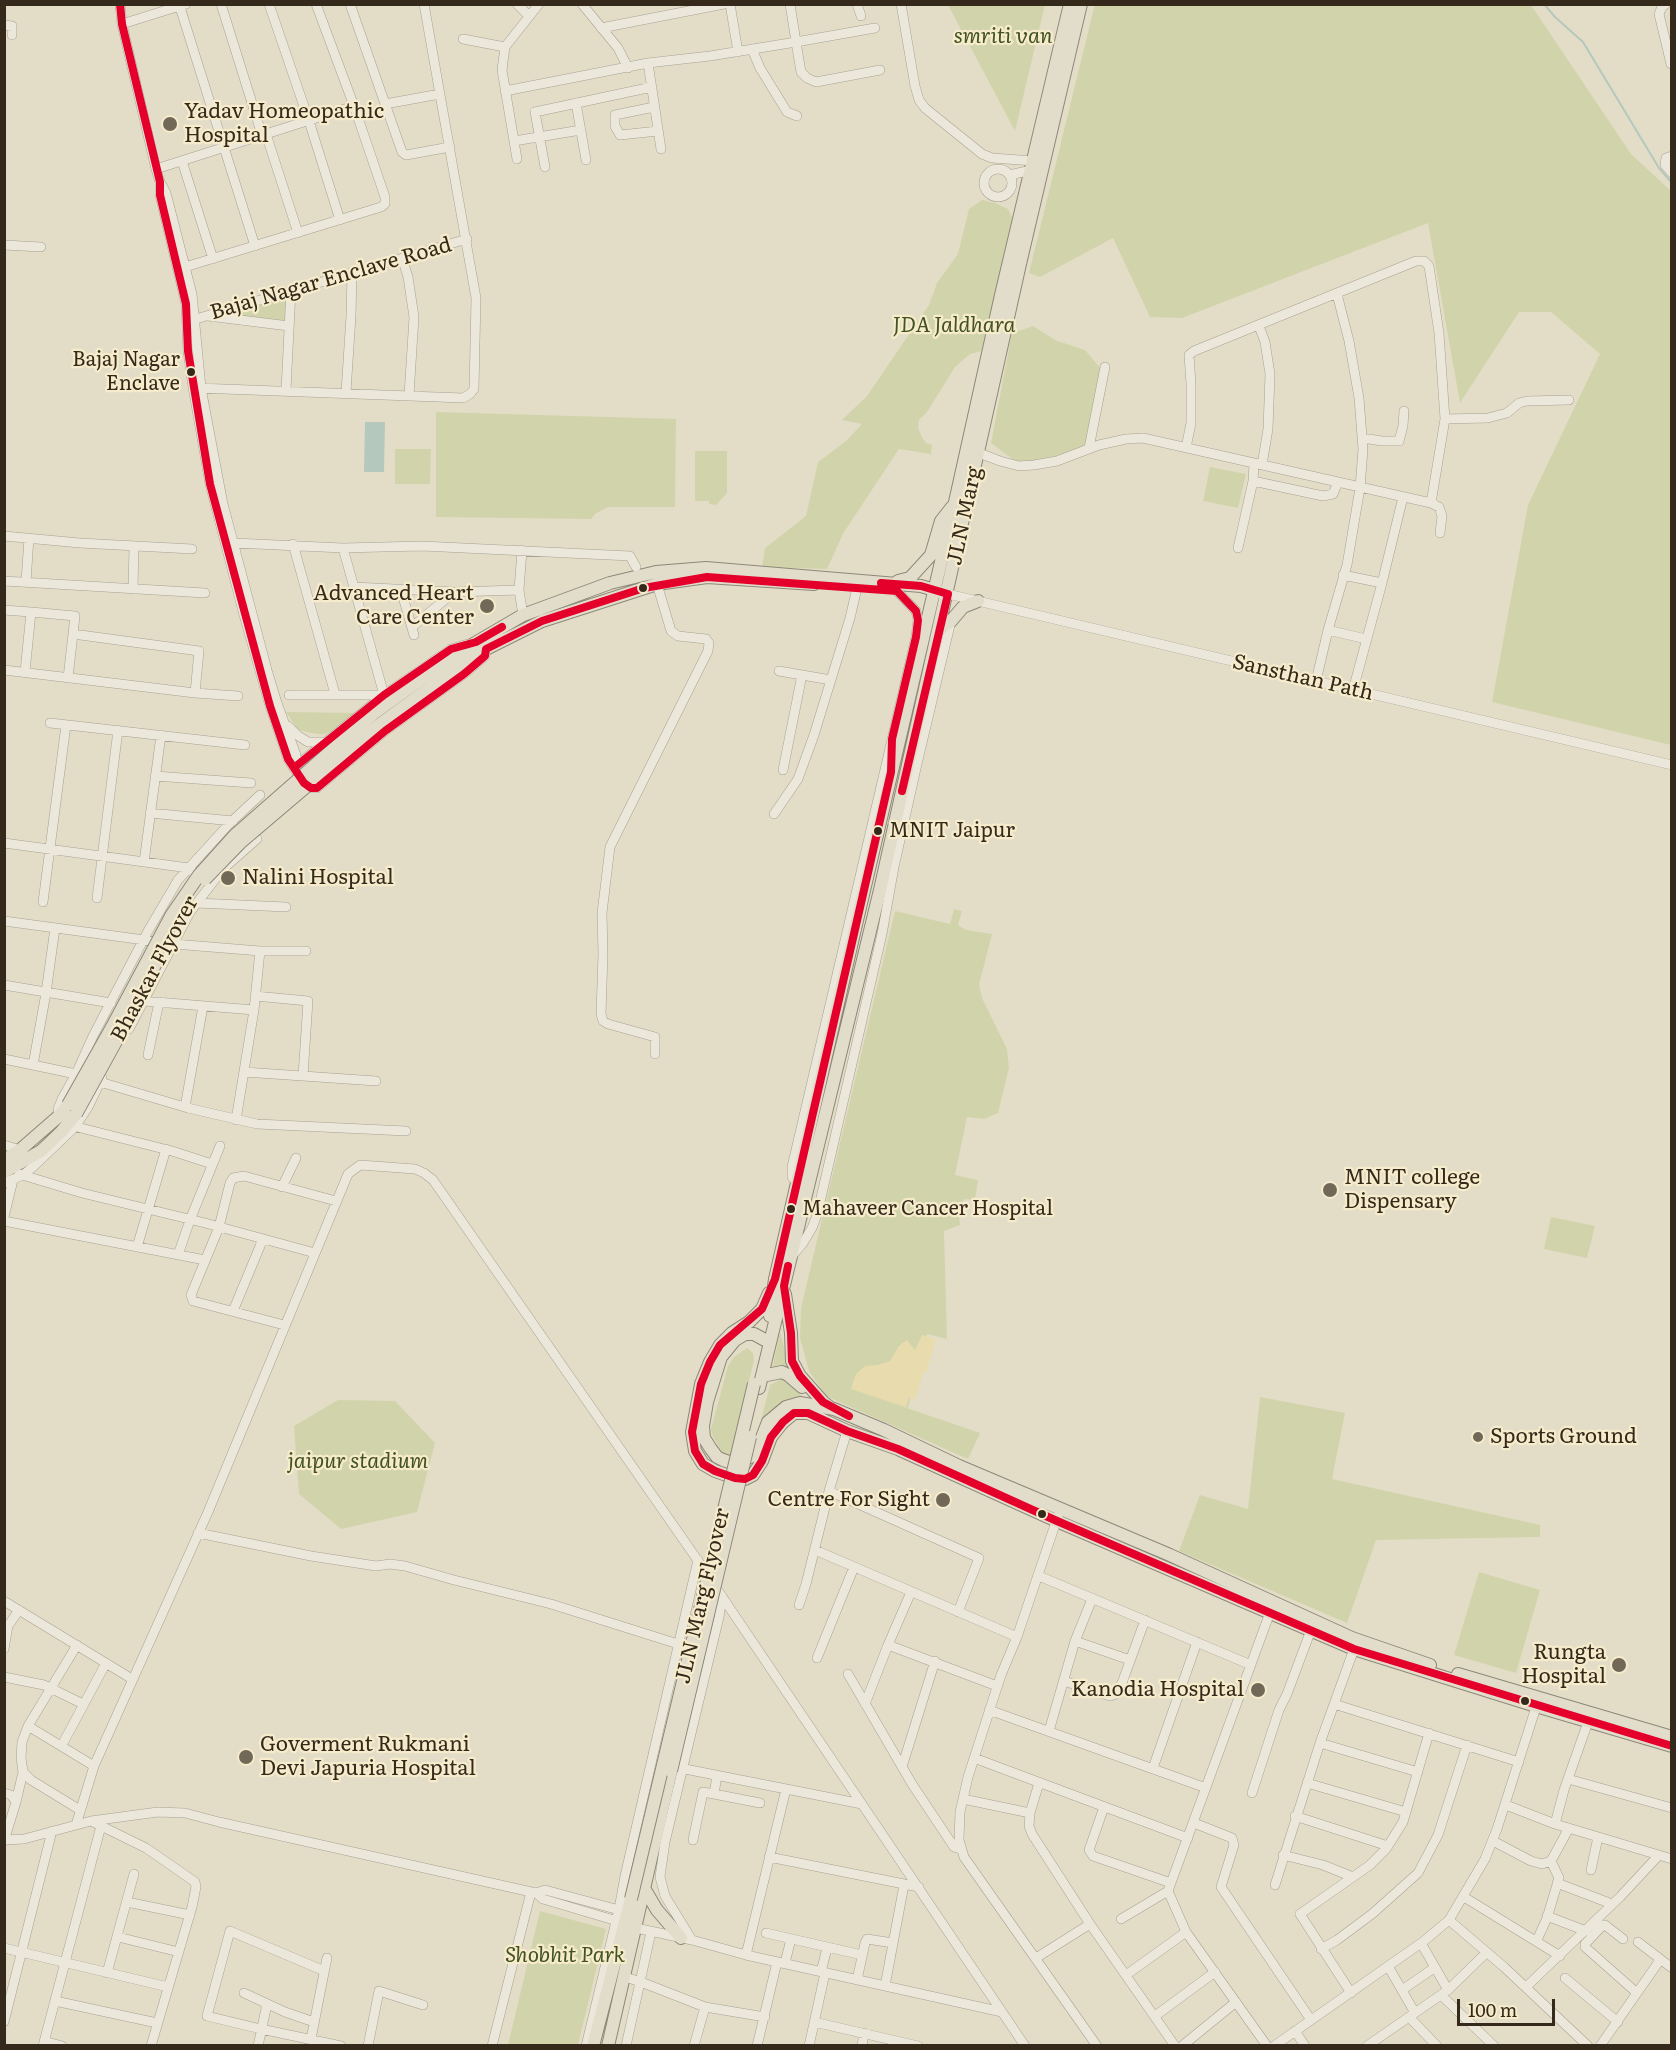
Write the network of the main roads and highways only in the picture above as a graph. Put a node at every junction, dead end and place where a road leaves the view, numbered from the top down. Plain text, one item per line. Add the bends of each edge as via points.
1 (1070, 4) edge
2 (1081, 4) edge
3 (1029, 202) junction
4 (955, 502) junction
5 (706, 572) junction
6 (893, 587) junction
7 (933, 593) junction
8 (947, 597) junction
9 (978, 601) road end
10 (940, 629) junction
11 (481, 645) junction
12 (892, 739) road end
13 (891, 772) junction
14 (67, 1122) junction
15 (7, 1173) edge
16 (780, 1283) junction
17 (765, 1340) junction
18 (759, 1383) junction
19 (834, 1409) junction
20 (820, 1415) junction
21 (1014, 1496) junction
22 (1272, 1608) junction
23 (1537, 1702) junction
24 (1671, 1737) edge
25 (1671, 1746) edge
26 (645, 1882) junction
27 (626, 1915) junction
28 (687, 1939) road end
29 (593, 2046) edge
30 (608, 2046) edge

1 - 3 main road, JLN Marg via 1033,165
2 - 3 main road, JLN Marg
3 - 4 main road, JLN Marg via 1020,218 1001,295
3 - 8 main road, JLN Marg via 1020,264
4 - 6 main road via 941,521 931,555 910,578
4 - 7 main road, JLN Marg
5 - 6 main road
5 - 6 main road via 857,588
5 - 11 main road via 542,621
5 - 11 main road via 656,572 610,583 523,615
6 - 7 main road via 921,586
7 - 8 main road
7 - 13 main road, JLN Marg
8 - 10 main road, JLN Marg
9 - 10 main road via 963,607
10 - 16 main road, JLN Marg via 926,709 790,1258
11 - 14 main road, Bhaskar Flyover, bridge via 373,714 235,835 198,875 171,916 112,1027
12 - 13 main road
13 - 16 main road, JLN Marg via 868,861
14 - 15 main road via 40,1150
14 - 15 main road via 20,1150
16 - 17 main road, JLN Marg Flyover
16 - 18 main road, JLN Marg
16 - 19 main road via 791,1333 792,1360 800,1376
16 - 20 main road via 762,1310 720,1345 710,1362 701,1384 692,1432 695,1450 703,1464 745,1479 753,1476 771,1437 783,1422 794,1413
17 - 18 main road, JLN Marg Flyover
17 - 20 main road via 745,1334 722,1357 703,1426 711,1449 729,1462 747,1459 758,1448 768,1422 786,1407 800,1403
18 - 20 main road via 782,1372 788,1375 802,1387
18 - 26 main road, JLN Marg Flyover, bridge via 740,1480
18 - 27 main road, JLN Marg Flyover, bridge
19 - 20 main road
19 - 21 main road
20 - 21 main road via 847,1431
21 - 22 main road
22 - 23 main road
22 - 23 main road via 1354,1649
23 - 24 main road
23 - 25 main road via 1588,1722
26 - 27 main road, JLN Marg Flyover
26 - 28 main road via 657,1910
27 - 29 main road
27 - 30 main road via 625,1977

